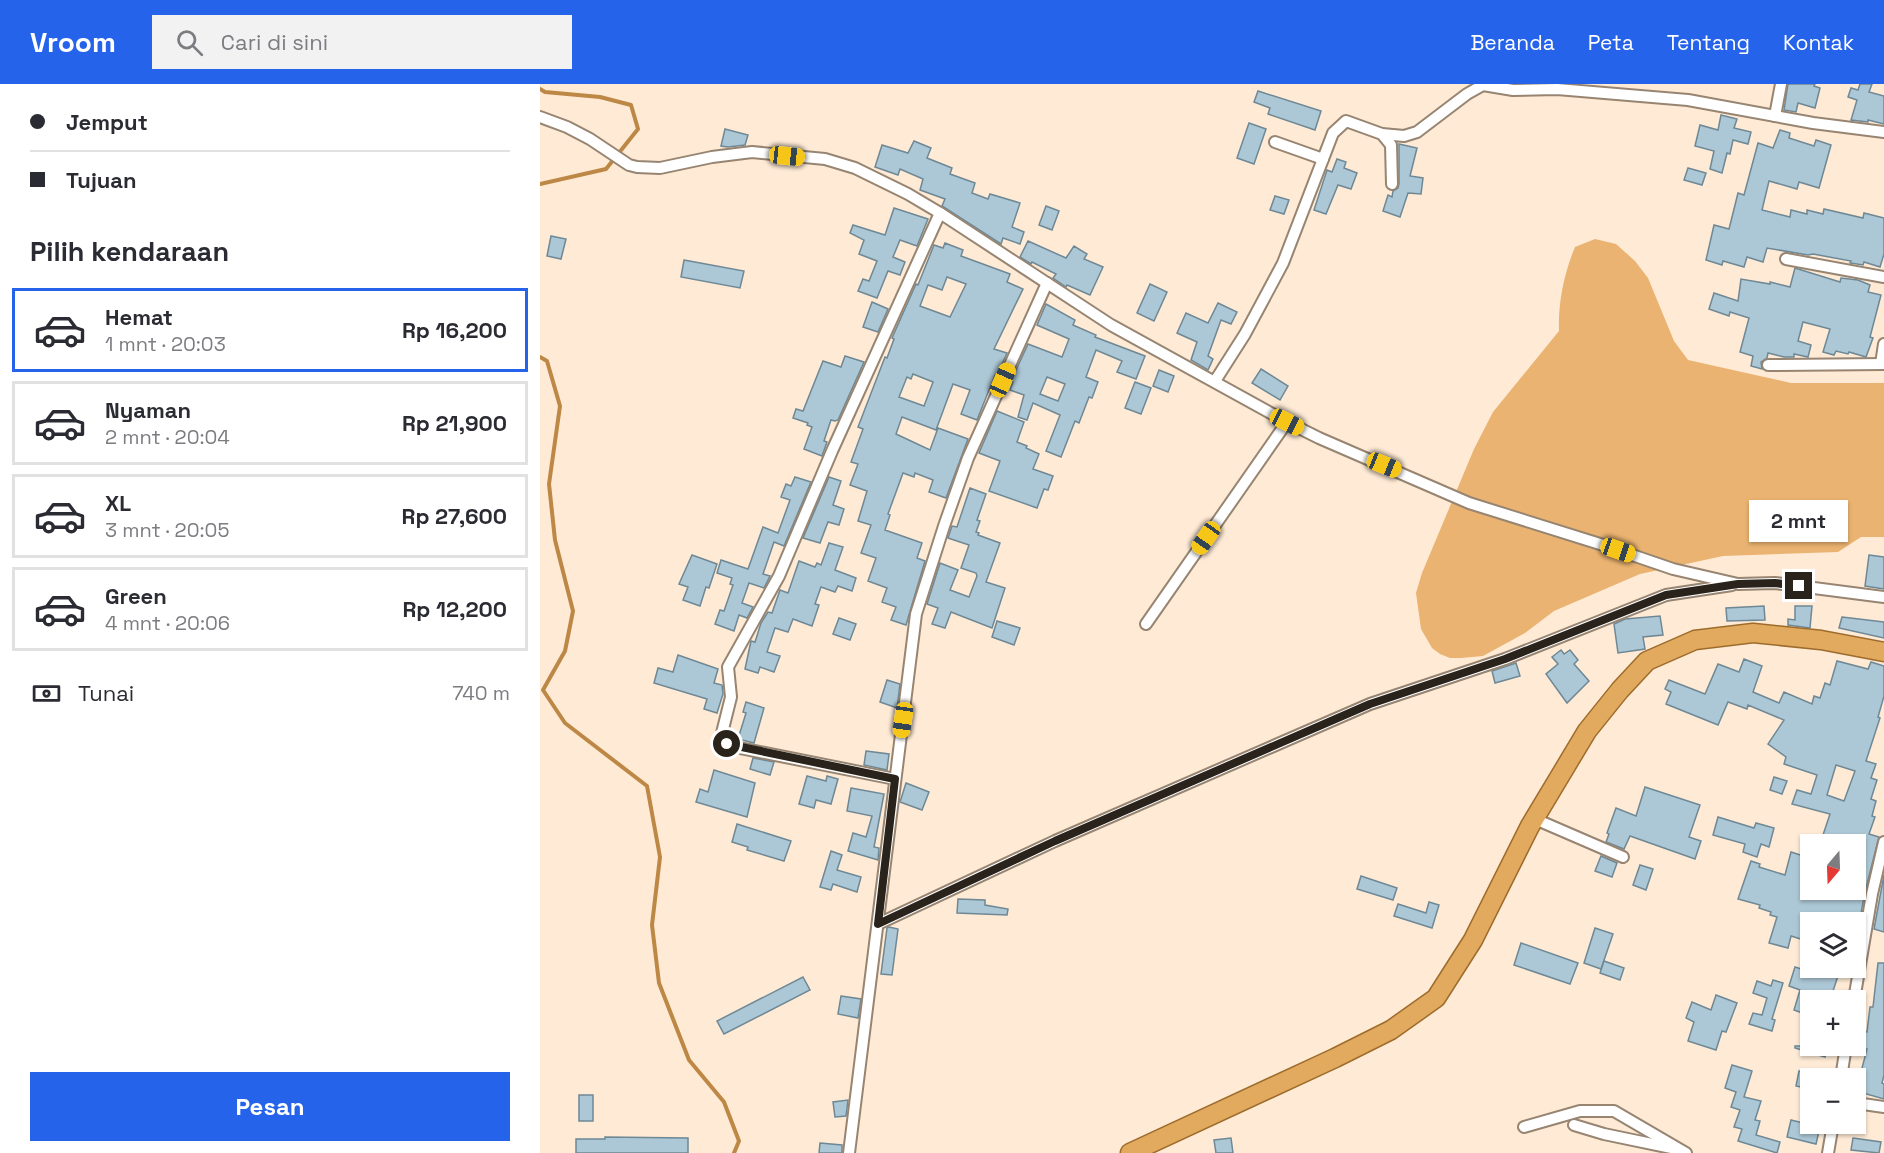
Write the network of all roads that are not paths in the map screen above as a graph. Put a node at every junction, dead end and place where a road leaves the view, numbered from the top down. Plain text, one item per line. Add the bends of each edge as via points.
1 (1782, 84) edge
2 (1775, 116) junction
3 (540, 117) edge
4 (1884, 132) edge
5 (1382, 134) junction
6 (1275, 142) dead end
7 (1323, 159) junction
8 (1392, 184) dead end
9 (940, 213) junction
10 (1786, 259) dead end
11 (1884, 277) edge
12 (1047, 283) junction
13 (1884, 344) edge
14 (1768, 364) dead end
15 (1882, 364) edge
16 (1215, 381) junction
17 (1287, 422) junction
18 (1738, 584) junction
19 (1884, 597) edge
20 (1146, 624) dead end
21 (1884, 652) edge
22 (895, 779) junction
23 (1535, 819) junction
24 (1884, 842) edge
25 (1623, 857) dead end
26 (878, 924) junction
27 (1856, 990) edge
28 (1866, 1104) edge
29 (1884, 1107) edge
30 (1574, 1125) dead end
31 (1524, 1127) dead end
32 (1831, 1134) edge
33 (1683, 1151) edge
34 (849, 1153) edge
35 (1130, 1153) edge
36 (1828, 1153) edge

1 - 2 street
2 - 4 street
2 - 5 street via 1688,100 1483,85 1418,132 1404,136
3 - 9 street via 590,139 629,165 660,168 752,152 825,159 855,168
5 - 7 street via 1346,121 1333,134
5 - 8 street via 1390,145
6 - 7 street
7 - 16 street via 1283,263
9 - 12 street
9 - 22 street via 779,576 728,667 731,697 722,734 722,740 730,746
10 - 11 street
12 - 16 street via 1111,324
12 - 22 street via 968,458 923,590 913,633
13 - 15 street
14 - 15 street
16 - 17 street
17 - 18 street via 1468,503 1673,569
17 - 20 street
18 - 19 street via 1775,583
18 - 26 street via 1666,595 1505,659 1370,704 1055,841
21 - 23 highway via 1753,633 1695,640 1647,662 1587,731
22 - 26 street
23 - 25 street
23 - 35 highway via 1473,940 1436,998 1391,1030
24 - 27 street
26 - 34 street
28 - 29 street
30 - 33 street
31 - 33 street via 1580,1111 1614,1111
32 - 36 street

